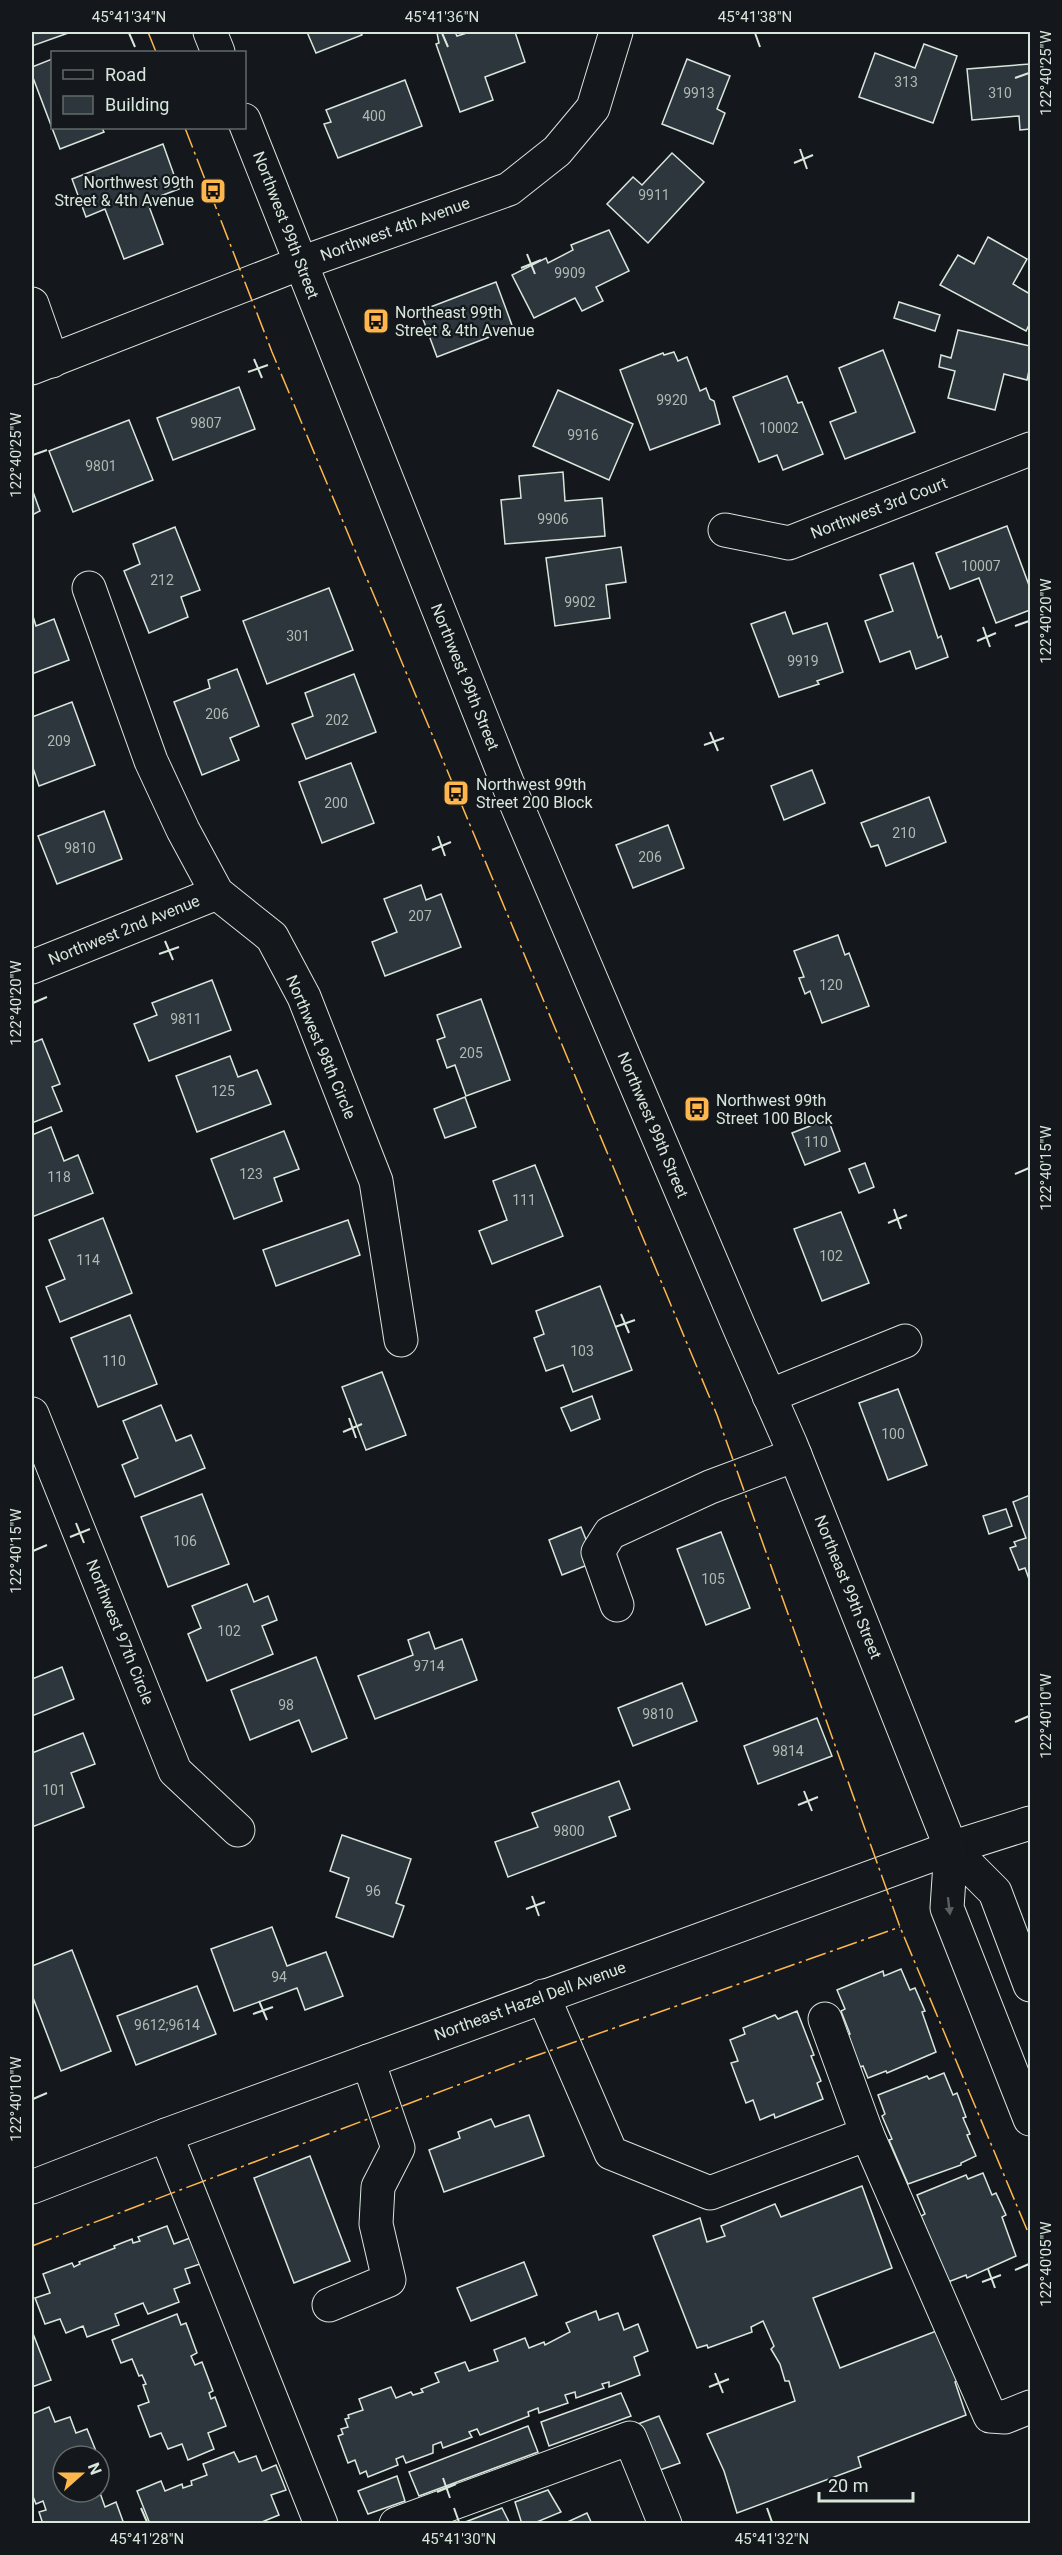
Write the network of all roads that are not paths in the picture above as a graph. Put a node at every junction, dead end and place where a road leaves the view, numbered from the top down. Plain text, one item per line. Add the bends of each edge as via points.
1 (210, 32) edge
2 (615, 32) edge
3 (218, 51) edge
4 (246, 125) edge
5 (301, 263) junction
6 (32, 304) edge
7 (42, 364) edge
8 (1030, 449) edge
9 (725, 530) dead end
10 (89, 588) dead end
11 (217, 893) junction
12 (32, 967) edge
13 (740, 1329) joint
14 (401, 1341) dead end
15 (905, 1341) dead end
16 (769, 1396) junction
17 (32, 1414) edge
18 (795, 1455) junction
19 (617, 1605) dead end
20 (1030, 1822) edge
21 (238, 1830) dead end
22 (951, 1848) junction
23 (1030, 1985) edge
24 (543, 1996) junction
25 (825, 2019) dead end
26 (368, 2061) junction
27 (1030, 2119) edge
28 (867, 2134) junction
29 (166, 2135) junction
30 (32, 2187) edge
31 (329, 2306) dead end
32 (1030, 2407) edge
33 (321, 2523) edge
34 (396, 2523) edge
35 (664, 2523) edge

1 - 3 main road
2 - 5 main road, Northwest 4th Avenue via 593,108 557,151 509,189
4 - 5 main road, Northwest 99th Street
5 - 7 main road, Northwest 4th Avenue
5 - 13 main road, Northwest 99th Street via 507,782
6 - 7 main road
8 - 9 main road, Northwest 3rd Court via 789,543
10 - 11 main road, Northwest 98th Circle via 151,761
11 - 12 main road, Northwest 2nd Avenue
11 - 14 main road, Northwest 98th Circle via 272,937 304,997 376,1181
13 - 16 main road, Northeast 99th Street
15 - 16 main road
16 - 18 main road, Northeast 99th Street
17 - 21 main road, Northwest 97th Circle via 175,1771
18 - 19 main road via 710,1487 610,1533 598,1552
18 - 22 main road, Northeast 99th Street
20 - 22 main road, Northeast Hazel Dell Avenue
22 - 23 main road, Northeast 99th Street via 995,1892
22 - 24 main road, Northeast Hazel Dell Avenue
22 -> 27 main road, Northeast 99th Street via 947,1908
24 - 26 main road, Northeast Hazel Dell Avenue
24 - 28 main road via 611,2153 710,2193
25 - 28 main road
26 - 29 main road, Northeast Hazel Dell Avenue
26 - 31 main road via 398,2148 378,2187 376,2224 389,2280
28 - 32 main road via 990,2416 1005,2417
29 - 30 main road, Northeast Hazel Dell Avenue
29 - 33 main road
34 - 35 main road via 630,2438

